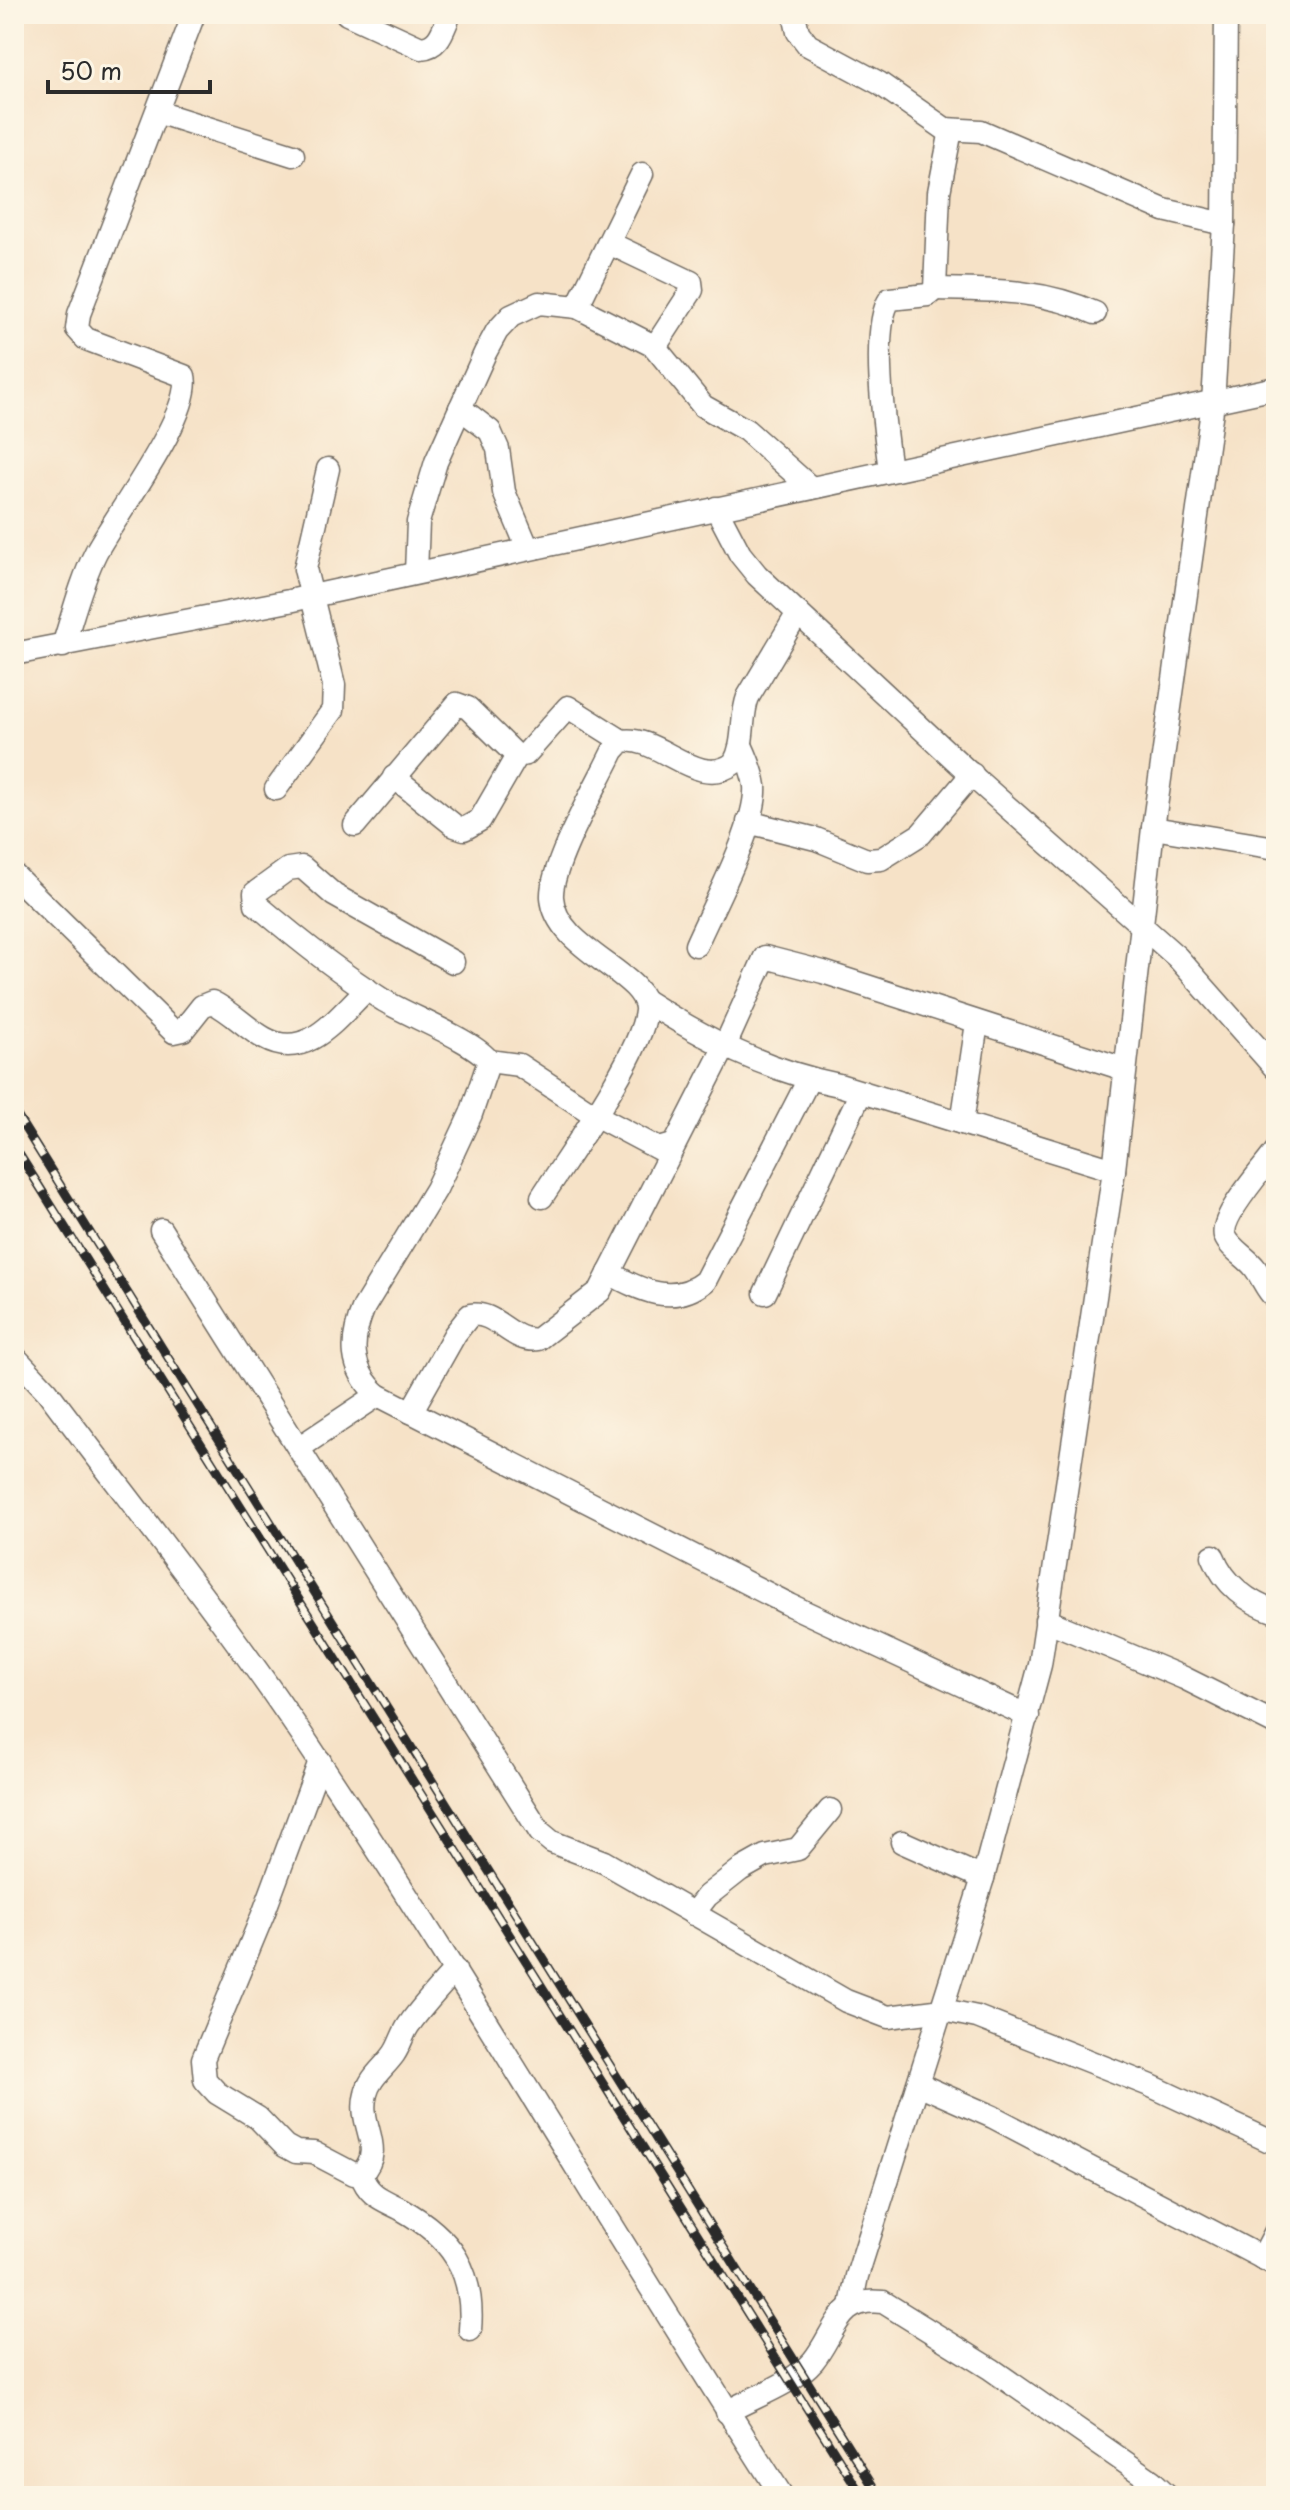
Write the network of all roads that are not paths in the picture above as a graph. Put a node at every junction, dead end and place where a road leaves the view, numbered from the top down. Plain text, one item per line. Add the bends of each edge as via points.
1 (194, 14) edge
2 (347, 14) edge
3 (450, 14) edge
4 (794, 14) edge
5 (1226, 14) edge
6 (157, 112) junction
7 (951, 130) junction
8 (293, 155) dead end
9 (642, 174) dead end
10 (1224, 224) junction
11 (609, 243) junction
12 (935, 289) junction
13 (577, 307) junction
14 (1095, 313) dead end
15 (655, 347) junction
16 (1276, 388) edge
17 (1213, 403) junction
18 (460, 408) junction
19 (328, 469) dead end
20 (890, 470) junction
21 (811, 488) junction
22 (716, 508) junction
23 (528, 549) junction
24 (416, 573) junction
25 (310, 596) junction
26 (798, 613) junction
27 (63, 646) junction
28 (14, 654) edge
29 (622, 741) junction
30 (741, 745) junction
31 (517, 756) junction
32 (972, 774) junction
33 (394, 777) junction
34 (276, 789) dead end
35 (748, 822) junction
36 (355, 825) dead end
37 (1153, 828) junction
38 (1276, 848) edge
39 (14, 875) edge
40 (1143, 926) junction
41 (696, 945) dead end
42 (453, 962) dead end
43 (367, 989) junction
44 (644, 1000) junction
45 (977, 1023) junction
46 (724, 1048) junction
47 (489, 1061) junction
48 (1124, 1069) junction
49 (1276, 1069) edge
50 (809, 1079) junction
51 (861, 1092) junction
52 (595, 1115) junction
53 (962, 1123) junction
54 (673, 1145) junction
55 (1276, 1151) edge
56 (1114, 1170) junction
57 (542, 1197) dead end
58 (161, 1230) dead end
59 (609, 1273) junction
60 (765, 1293) dead end
61 (1276, 1299) edge
62 (14, 1356) edge
63 (378, 1395) junction
64 (411, 1412) junction
65 (300, 1447) junction
66 (1213, 1556) dead end
67 (1276, 1612) edge
68 (1046, 1620) junction
69 (1028, 1716) junction
70 (1276, 1724) edge
71 (320, 1761) junction
72 (830, 1810) dead end
73 (902, 1842) dead end
74 (983, 1878) junction
75 (693, 1914) junction
76 (455, 1970) junction
77 (943, 2010) junction
78 (918, 2084) junction
79 (1276, 2144) edge
80 (361, 2174) junction
81 (1276, 2231) edge
82 (1269, 2262) edge
83 (851, 2306) junction
84 (470, 2330) dead end
85 (727, 2412) junction
86 (782, 2496) edge
87 (1168, 2496) edge

1 - 6 street
2 - 3 street via 421,48 438,41
4 - 7 street via 808,45
5 - 10 street
6 - 8 street
6 - 27 street via 77,329 86,339 175,370 186,384 161,446 96,552
7 - 10 street via 981,131 1164,210
7 - 12 street via 939,192
9 - 11 street
10 - 17 street
11 - 13 street
11 - 15 street via 691,282 692,290
12 - 14 street via 1019,290 1053,296
12 - 20 street via 928,295 898,296 886,305 881,374
13 - 15 street
13 - 18 street via 539,303 511,316 497,331
15 - 21 street via 703,406 746,430
16 - 17 street
17 - 20 street
17 - 37 street
18 - 23 street via 490,431 504,492
18 - 24 street via 418,522
19 - 25 street via 305,560
20 - 21 street
21 - 22 street
22 - 23 street
22 - 26 street via 740,554
23 - 24 street
24 - 25 street
25 - 27 street
25 - 34 street via 334,685 333,710
26 - 30 street via 744,706
26 - 32 street
27 - 28 street
29 - 30 street via 712,770 734,763
29 - 31 street via 568,707 526,754
29 - 44 street via 561,862 552,897 572,938
30 - 35 street via 755,786
31 - 33 street via 468,708 457,704
31 - 33 street via 480,820 464,829
32 - 35 street via 921,834 881,859 867,860 816,839
32 - 40 street
33 - 36 street
35 - 41 street
37 - 38 street
37 - 40 street
39 - 43 street via 174,1032 183,1030 202,1006 212,1002 265,1039 294,1046 310,1042
40 - 48 street
40 - 49 street
42 - 43 street via 334,895 302,867 288,869 255,893 256,904
43 - 47 street
44 - 46 street
44 - 52 street via 646,1012 629,1053
45 - 46 street via 772,956 761,961
45 - 48 street
45 - 53 street
46 - 50 street
46 - 54 street
47 - 52 street via 519,1065
47 - 63 street via 436,1189 356,1327 353,1354
48 - 56 street
50 - 51 street
50 - 59 street via 705,1281 670,1296
51 - 53 street
51 - 60 street
52 - 54 street via 659,1149
52 - 57 street
53 - 56 street
54 - 59 street
55 - 61 street via 1224,1228
56 - 68 street
58 - 65 street
59 - 64 street via 593,1298 538,1339 521,1338 475,1313 464,1319
62 - 71 street via 47,1391
63 - 64 street
63 - 65 street
64 - 69 street via 790,1605
65 - 75 street via 540,1832
66 - 67 street via 1238,1591
68 - 69 street
68 - 70 street via 1184,1678
69 - 74 street
71 - 76 street
71 - 80 street via 202,2070 217,2093 258,2118 288,2149 314,2153
72 - 75 street via 798,1849 765,1856 740,1870
73 - 74 street
74 - 77 street
75 - 77 street via 846,2001 888,2017
76 - 80 street via 408,2024 398,2049 370,2082 364,2120 374,2151
76 - 85 street
77 - 78 street
77 - 79 street via 977,2017 1075,2054
78 - 82 street via 993,2117
78 - 83 street
80 - 84 street via 373,2196 436,2232 460,2260 472,2301
81 - 82 street
83 - 85 street via 813,2360
83 - 87 street via 866,2300 883,2302 991,2369
85 - 86 street

